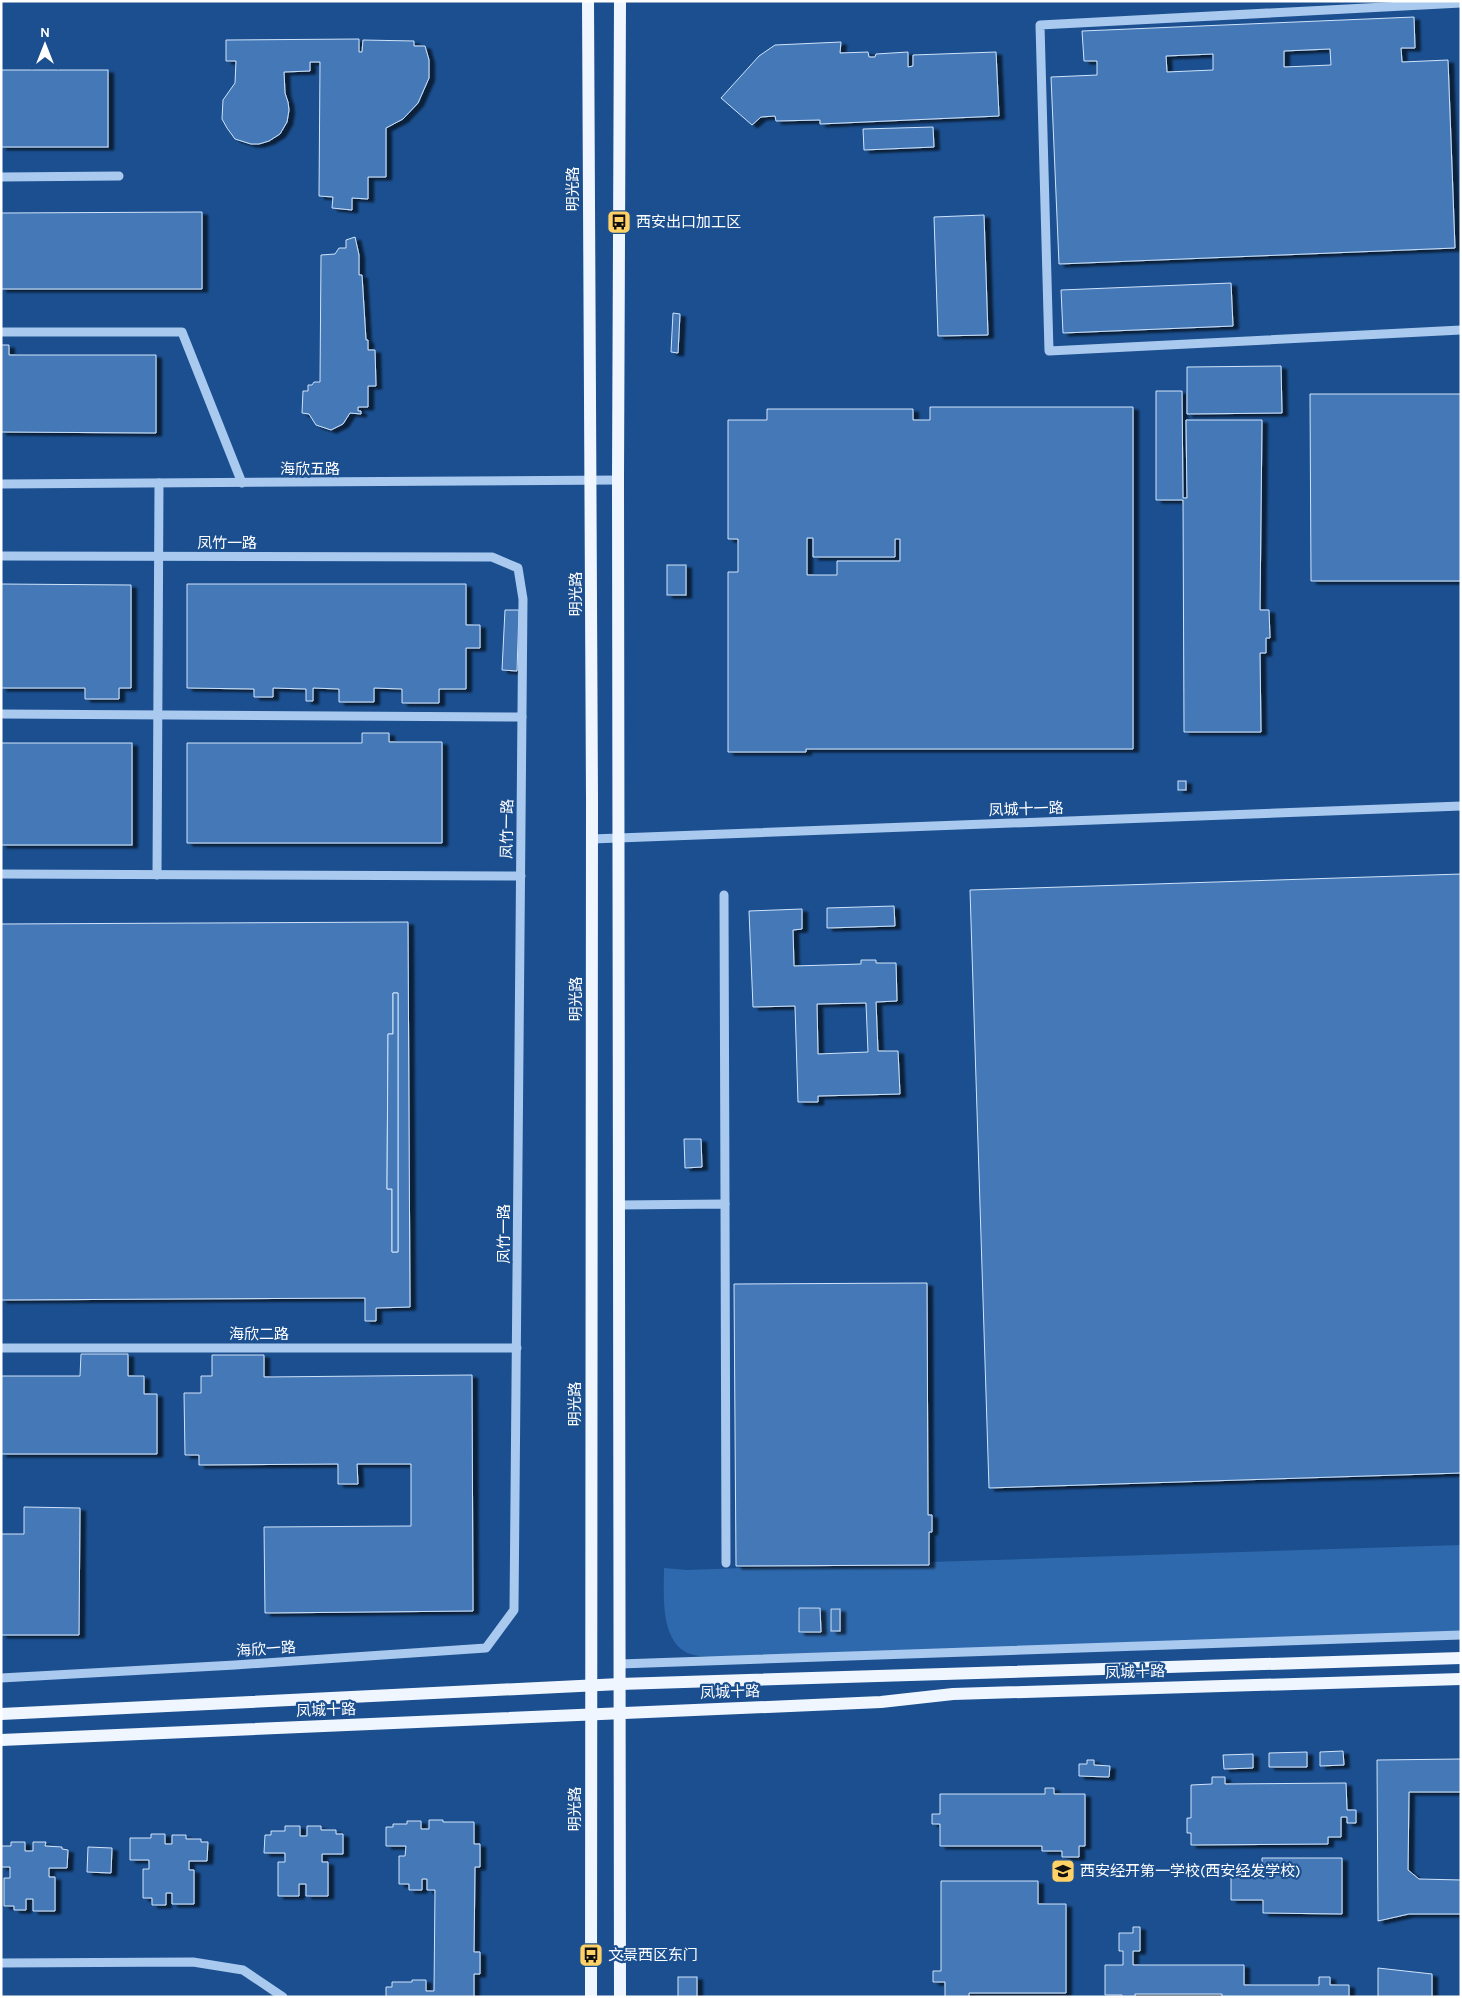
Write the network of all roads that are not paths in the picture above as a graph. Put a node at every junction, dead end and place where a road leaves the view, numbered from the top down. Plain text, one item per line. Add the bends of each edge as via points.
1 (588, 1) edge
2 (620, 1) edge
3 (1461, 3) edge
4 (119, 176) dead end
5 (1, 177) edge
6 (1461, 330) edge
7 (1, 332) edge
8 (618, 480) junction
9 (592, 481) junction
10 (159, 483) junction
11 (242, 483) junction
12 (1, 484) edge
13 (1, 556) edge
14 (158, 556) junction
15 (1, 714) edge
16 (158, 714) junction
17 (522, 717) junction
18 (1461, 806) edge
19 (592, 839) junction
20 (618, 839) junction
21 (1, 874) edge
22 (157, 875) junction
23 (521, 876) junction
24 (724, 895) dead end
25 (725, 1204) junction
26 (619, 1205) junction
27 (1, 1348) edge
28 (517, 1348) junction
29 (726, 1563) dead end
30 (514, 1610) joint
31 (1461, 1635) edge
32 (1461, 1658) edge
33 (620, 1664) junction
34 (1, 1678) edge
35 (1461, 1679) edge
36 (620, 1684) junction
37 (591, 1685) junction
38 (620, 1713) junction
39 (1, 1714) edge
40 (591, 1715) junction
41 (1, 1740) edge
42 (1, 1963) edge
43 (283, 1997) edge
44 (591, 1997) edge
45 (620, 1997) edge

1 - 9 main road, 明光路
2 - 8 main road
3 - 6 street via 1040,26 1049,351
4 - 5 street
7 - 11 street via 182,332
8 - 9 street, 海欣五路
8 - 20 main road
9 - 11 street, 海欣五路
9 - 19 main road, 明光路
10 - 11 street, 海欣五路
10 - 12 street, 海欣五路
10 - 14 street
13 - 14 street, 凤竹一路
14 - 16 street
14 - 17 street, 凤竹一路 via 492,557 518,568 523,599
15 - 16 street
16 - 17 street
16 - 22 street
17 - 23 street, 凤竹一路
18 - 20 street, 凤城十一路
19 - 20 street, 凤城十一路
19 - 37 main road, 明光路
20 - 26 main road
21 - 22 street
22 - 23 street
23 - 28 street, 凤竹一路
24 - 25 street
25 - 26 street
25 - 29 street
26 - 33 main road
27 - 28 street, 海欣二路
28 - 30 street, 凤竹一路
30 - 34 street, 海欣一路 via 486,1648
31 - 33 street
32 - 36 main road, 凤城十路
33 - 36 main road
35 - 38 main road, 凤城十路 via 953,1694 881,1702
36 - 37 main road, 凤城十路
36 - 38 main road
37 - 39 main road, 凤城十路
37 - 40 main road, 明光路
38 - 40 main road, 凤城十路
38 - 45 main road
40 - 41 main road, 凤城十路
40 - 44 main road, 明光路
42 - 43 street via 193,1962 243,1970

